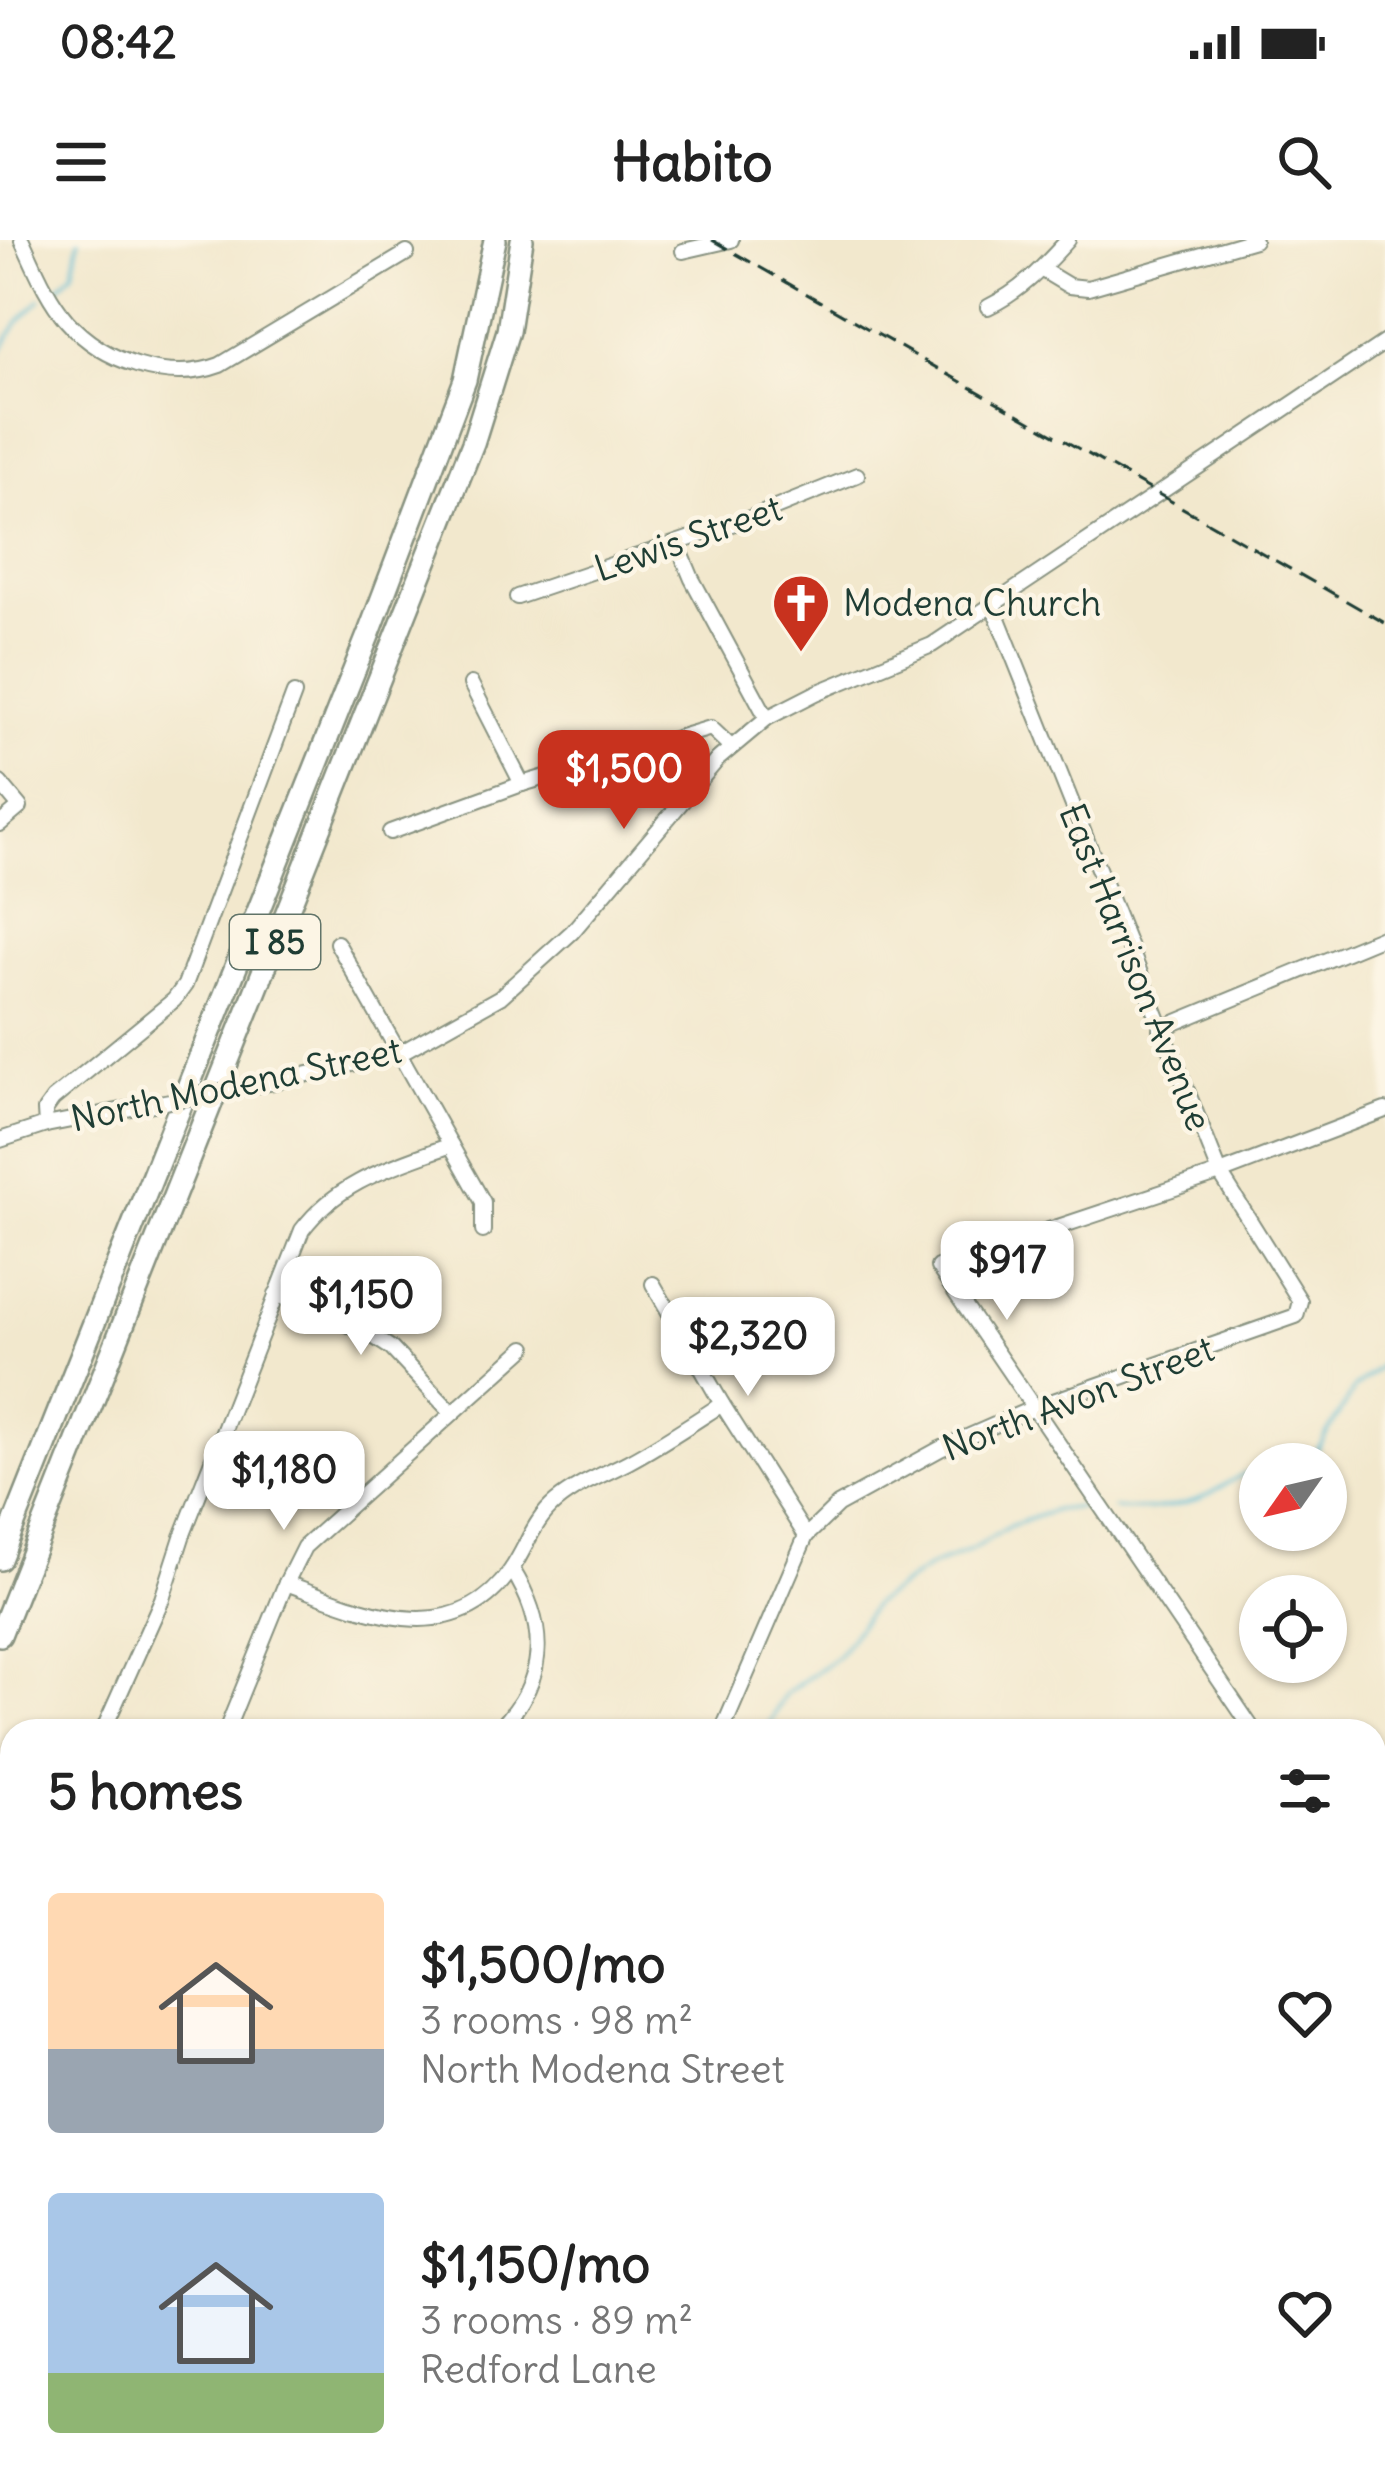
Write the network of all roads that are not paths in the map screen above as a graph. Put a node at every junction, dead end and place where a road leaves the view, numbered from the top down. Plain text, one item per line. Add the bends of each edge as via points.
1 (22, 240) edge
2 (492, 240) edge
3 (522, 240) edge
4 (731, 240) edge
5 (1068, 240) edge
6 (1254, 240) edge
7 (683, 251) dead end
8 (407, 254) dead end
9 (1044, 271) junction
10 (988, 308) dead end
11 (1382, 350) edge
12 (857, 475) dead end
13 (677, 543) junction
14 (518, 597) dead end
15 (992, 606) junction
16 (471, 684) dead end
17 (294, 694) dead end
18 (767, 718) junction
19 (731, 747) junction
20 (0, 782) edge
21 (522, 784) junction
22 (0, 824) edge
23 (390, 832) dead end
24 (1385, 936) edge
25 (338, 943) dead end
26 (1160, 1029) junction
27 (400, 1053) junction
28 (1385, 1111) edge
29 (46, 1125) junction
30 (0, 1140) edge
31 (451, 1145) junction
32 (1220, 1173) junction
33 (483, 1232) dead end
34 (653, 1284) dead end
35 (276, 1294) junction
36 (1297, 1316) joint
37 (525, 1348) dead end
38 (722, 1405) junction
39 (1036, 1407) junction
40 (452, 1412) junction
41 (806, 1536) junction
42 (0, 1559) edge
43 (512, 1569) junction
44 (286, 1582) junction
45 (0, 1635) edge
46 (108, 1719) edge
47 (231, 1719) edge
48 (509, 1719) edge
49 (727, 1719) edge
50 (1246, 1719) edge

1 - 8 street via 69,323 124,359 167,372 220,365
2 - 42 highway, I 85 via 465,380
3 - 45 highway, I 85 via 508,332 473,443
4 - 7 street
5 - 9 street
6 - 9 street via 1088,288
9 - 10 street
11 - 15 street, North Modena Street
12 - 13 street, Lewis Street
13 - 14 street, Lewis Street
13 - 18 street
15 - 18 street, North Modena Street via 905,659
15 - 26 street, East Harrison Avenue
16 - 21 street
17 - 29 street via 185,985 53,1100
18 - 19 street, North Modena Street
19 - 21 street via 711,728
19 - 27 street, North Modena Street via 541,963 500,997
20 - 22 street via 20,807
21 - 23 street
24 - 26 street
25 - 27 street
26 - 32 street, East Harrison Avenue
27 - 29 street, North Modena Street, bridge
27 - 31 street
28 - 32 street
29 - 30 street, North Modena Street
31 - 33 street via 483,1202
31 - 35 street via 340,1190 302,1230
32 - 36 street, East Harrison Avenue via 1300,1301
32 - 39 street via 938,1267
34 - 38 street
35 - 40 street via 392,1348
35 - 46 street
36 - 39 street, North Avon Street
37 - 40 street
38 - 41 street
38 - 43 street via 553,1504
39 - 41 street, North Avon Street via 853,1494
39 - 50 street
40 - 44 street via 304,1547
41 - 49 street, North Avon Street
43 - 44 street via 486,1597 425,1620 383,1616
43 - 48 street via 538,1634 527,1694
44 - 47 street

